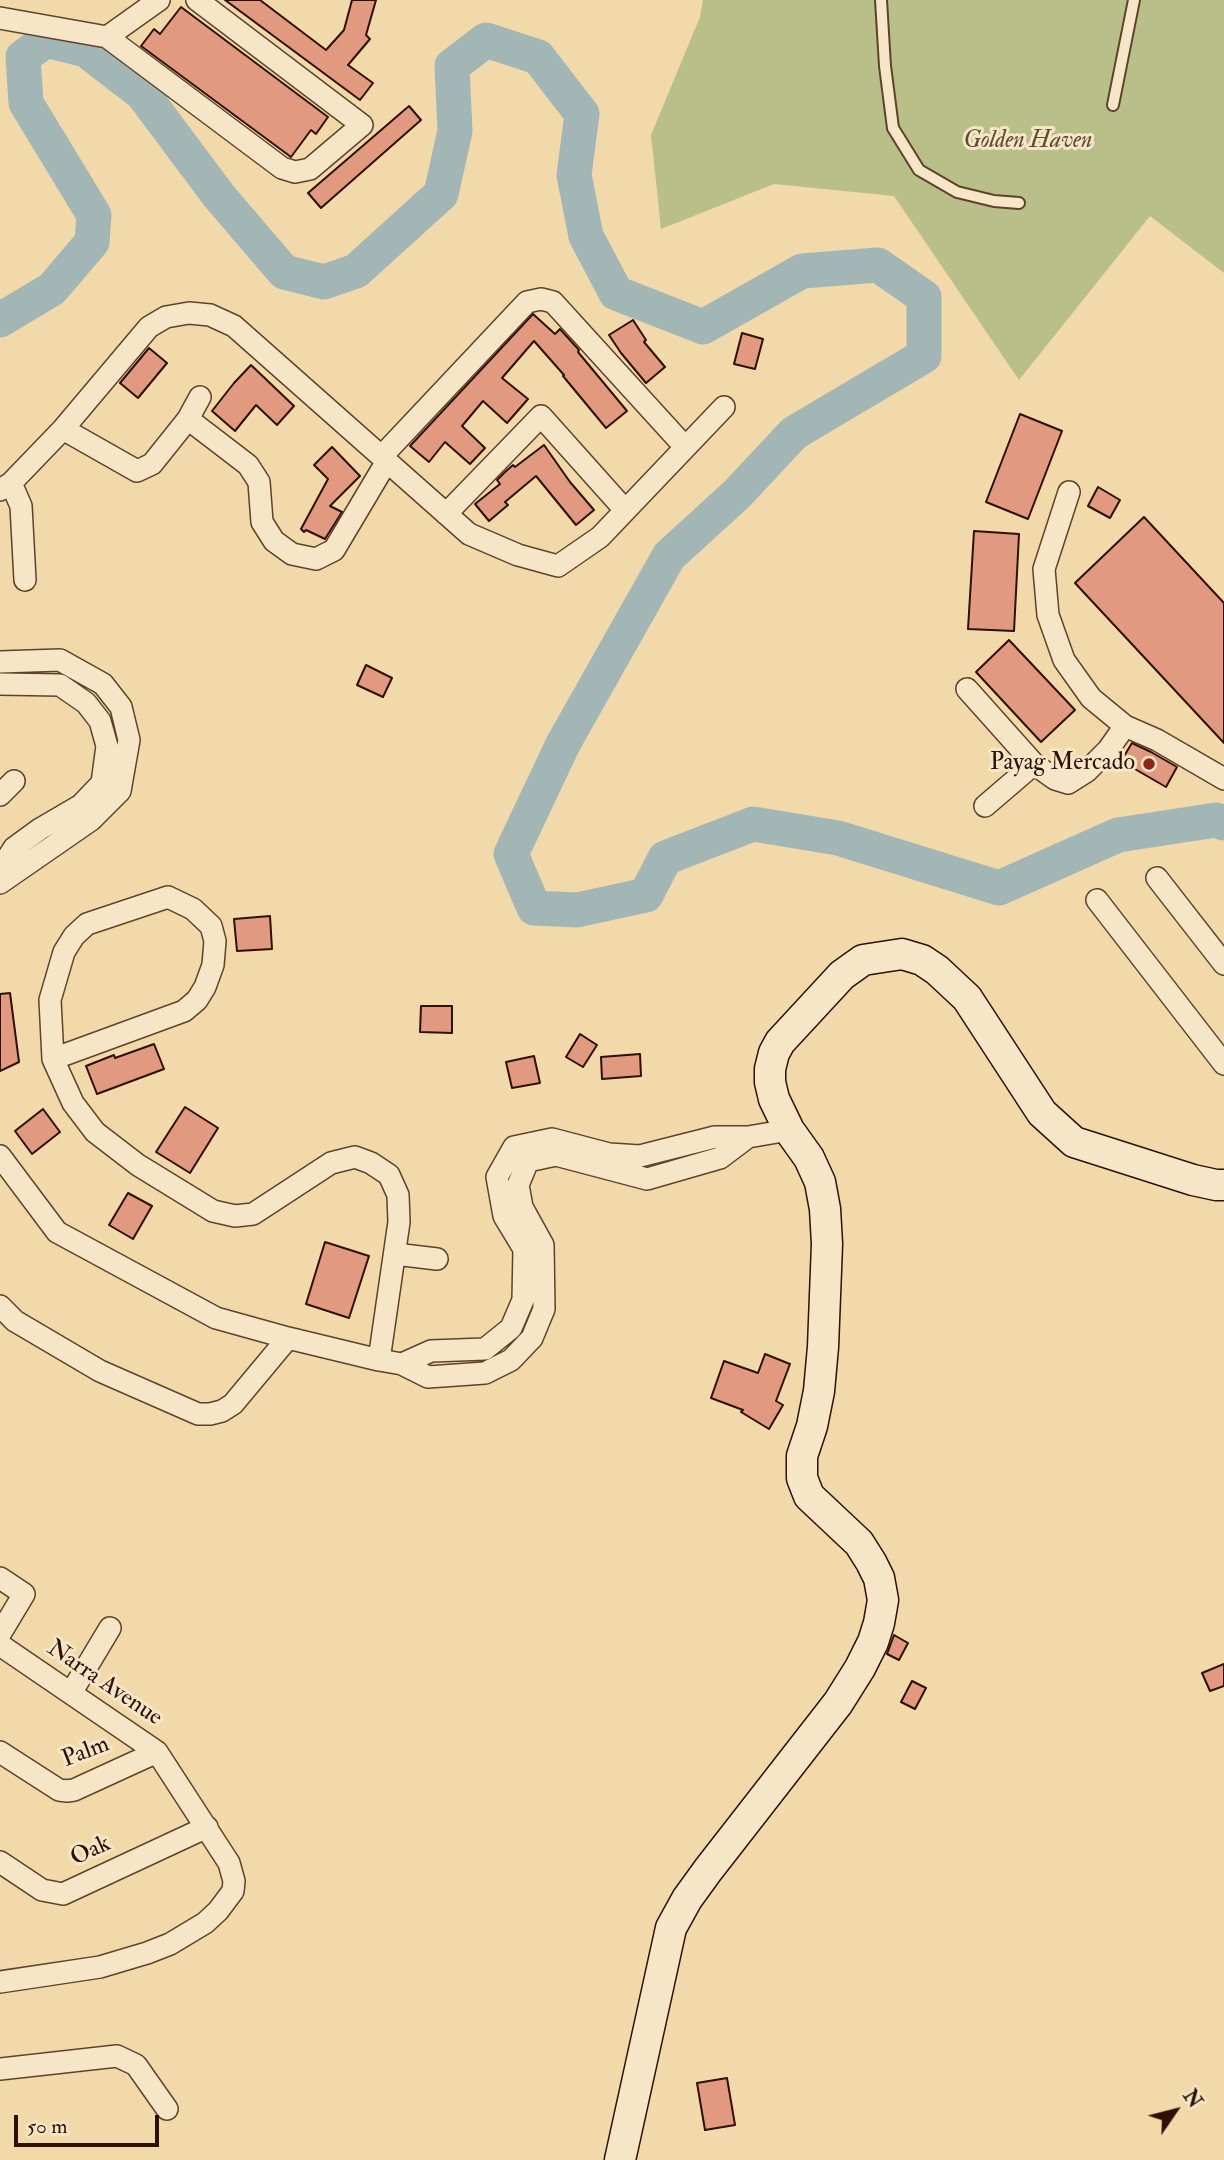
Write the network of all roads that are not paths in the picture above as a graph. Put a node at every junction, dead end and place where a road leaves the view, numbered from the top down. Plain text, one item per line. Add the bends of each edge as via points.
1 (159, 0) edge
2 (197, 0) edge
3 (881, 0) edge
4 (1135, 0) edge
5 (0, 18) edge
6 (107, 37) junction
7 (1113, 105) dead end
8 (1019, 203) dead end
9 (200, 397) dead end
10 (724, 407) dead end
11 (188, 418) junction
12 (63, 429) junction
13 (685, 447) junction
14 (384, 459) junction
15 (5, 486) edge
16 (1069, 492) dead end
17 (625, 510) junction
18 (446, 514) junction
19 (25, 580) dead end
20 (0, 662) edge
21 (0, 684) edge
22 (967, 690) dead end
23 (1125, 726) junction
24 (1034, 764) junction
25 (1224, 779) edge
26 (985, 806) dead end
27 (0, 870) edge
28 (1157, 878) dead end
29 (0, 883) edge
30 (1097, 900) dead end
31 (1224, 964) edge
32 (53, 1059) junction
33 (1224, 1065) edge
34 (789, 1130) junction
35 (748, 1137) junction
36 (0, 1156) edge
37 (640, 1156) junction
38 (647, 1179) junction
39 (1224, 1185) edge
40 (395, 1254) junction
41 (437, 1259) dead end
42 (5, 1318) edge
43 (288, 1338) junction
44 (379, 1360) junction
45 (402, 1364) junction
46 (0, 1578) edge
47 (110, 1628) dead end
48 (0, 1634) edge
49 (0, 1645) edge
50 (71, 1693) junction
51 (0, 1752) edge
52 (157, 1752) junction
53 (207, 1827) junction
54 (0, 1862) edge
55 (0, 1982) edge
56 (0, 2070) edge
57 (167, 2109) dead end
58 (620, 2160) edge

1 - 6 street
2 - 6 street via 362,125 310,169 295,172 282,168
3 - 8 lane via 893,128 919,170 957,192
4 - 7 lane
5 - 6 street
9 - 11 street
10 - 13 street
11 - 12 street via 152,464 137,471
11 - 14 street via 248,465 259,482 262,522 274,541 292,554 316,559 334,550
12 - 14 street via 149,327 166,317 189,313 210,315 234,326
12 - 15 street
13 - 14 street via 553,302 541,299 527,302
13 - 17 street
14 - 18 street
15 - 19 street via 22,506
16 - 23 street via 1044,569 1048,615 1065,660 1091,698
17 - 18 street via 600,537 558,566 469,534
17 - 18 street via 541,416
20 - 29 street via 60,660 103,684 121,707 129,740 120,791 91,820
21 - 27 street via 60,685 86,703 100,721 107,746 102,783 81,804 14,848
22 - 24 street
23 - 24 street via 1108,750 1068,783
23 - 25 street
24 - 26 street
28 - 31 street
30 - 33 street
32 - 32 street via 50,1000 64,952 87,924 169,898 193,909 211,926 213,965 197,1000 184,1011
32 - 40 street via 73,1103 95,1132 213,1211 253,1214 331,1163 355,1157 371,1163 389,1175 398,1195
34 - 35 street
34 - 39 main road via 769,1082 780,1042 842,975 863,960 902,954 937,970 967,998 1042,1113 1074,1142 1193,1180
34 - 58 main road via 820,1182 827,1244 819,1391 802,1456 802,1478 809,1496 872,1562 883,1600 880,1623 838,1703 708,1870 671,1928
35 - 37 street via 715,1137
35 - 38 street via 720,1158
36 - 43 street via 57,1232 216,1318
37 - 38 street
37 - 45 street via 609,1154 552,1139 514,1147 497,1177 504,1216 524,1249 523,1300 511,1328 485,1349 432,1351
38 - 45 street via 556,1155 528,1161 518,1185 522,1207 543,1245 544,1271 544,1309 531,1338 511,1360 485,1373 428,1377
40 - 41 street
40 - 44 street
42 - 43 street via 100,1371 198,1414 222,1411 233,1404
43 - 44 street
44 - 45 street
46 - 48 street via 24,1594
47 - 50 street
49 - 50 street, Narra Avenue
50 - 52 street, Narra Avenue
51 - 52 street, Palm via 67,1791
52 - 53 street, Narra Avenue
53 - 54 street, Oak via 63,1894 43,1890
53 - 55 street, Narra Avenue via 229,1863 234,1881 233,1891 218,1911 198,1928 170,1944 100,1967
56 - 57 street via 117,2056 136,2065

